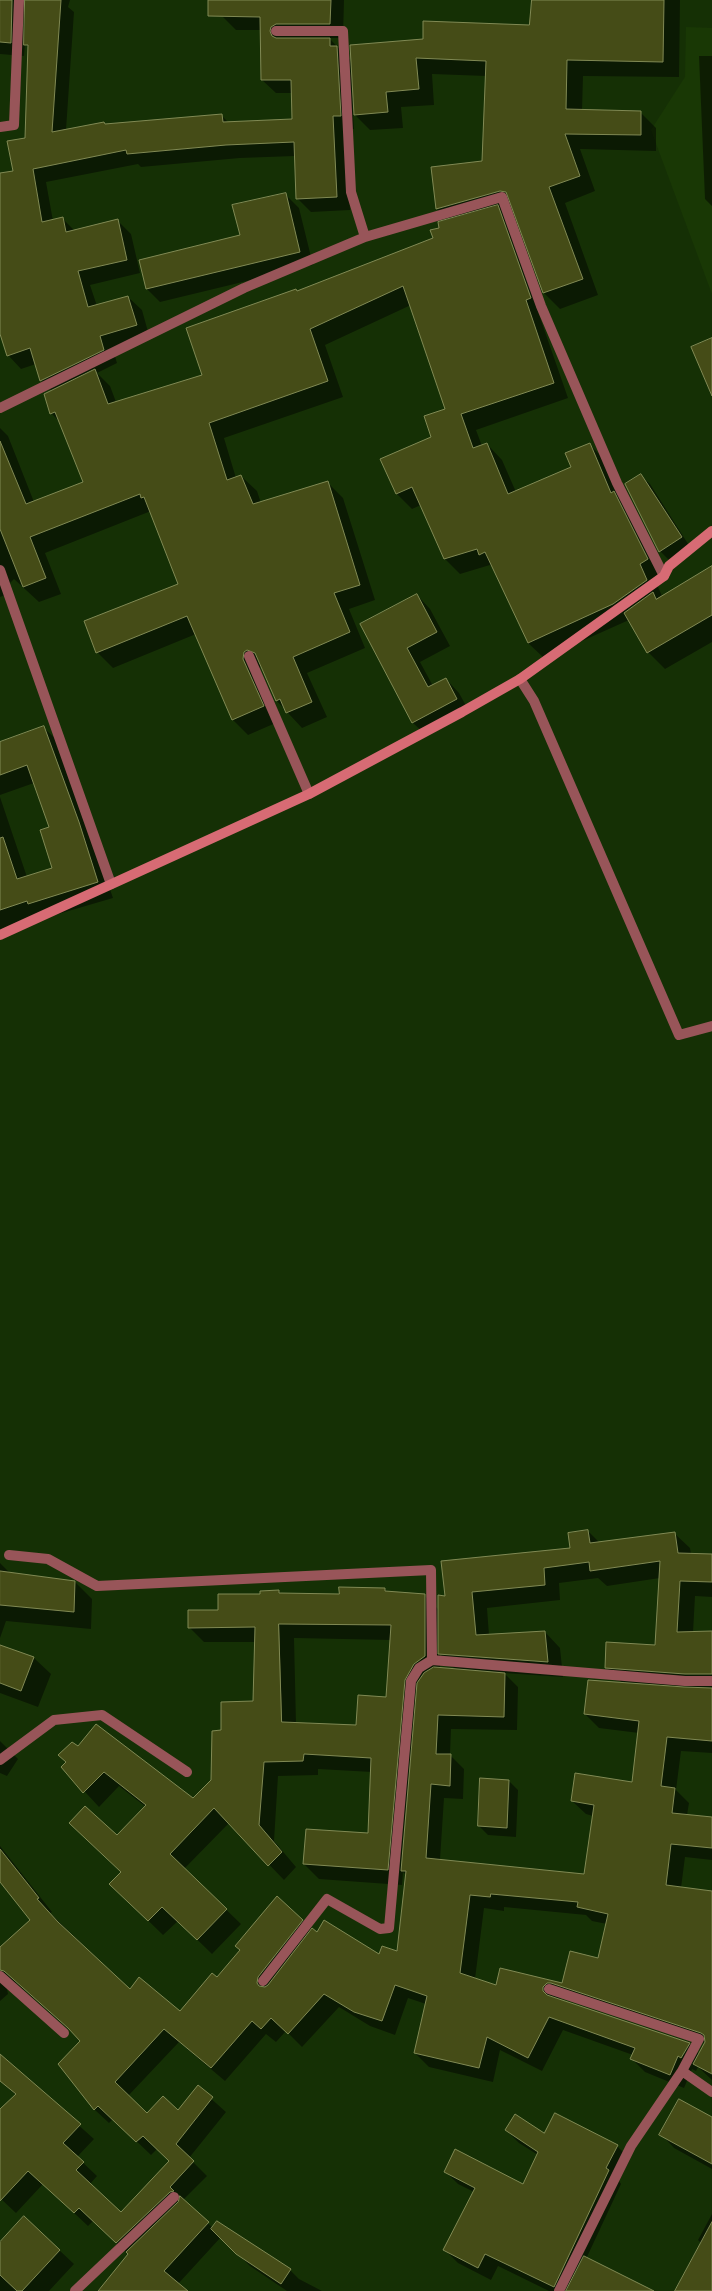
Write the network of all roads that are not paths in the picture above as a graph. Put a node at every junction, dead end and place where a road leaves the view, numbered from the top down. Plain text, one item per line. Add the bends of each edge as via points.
1 (19, 0) edge
2 (276, 31) dead end
3 (0, 127) edge
4 (364, 237) junction
5 (0, 408) edge
6 (712, 531) edge
7 (0, 570) edge
8 (664, 576) junction
9 (249, 656) dead end
10 (520, 679) junction
11 (309, 794) junction
12 (111, 884) junction
13 (0, 935) edge
14 (712, 1026) edge
15 (9, 1555) dead end
16 (432, 1660) junction
17 (712, 1681) edge
18 (0, 1760) edge
19 (187, 1772) dead end
20 (0, 1976) edge
21 (263, 1981) dead end
22 (549, 1989) dead end
23 (64, 2033) dead end
24 (682, 2071) junction
25 (712, 2092) edge
26 (174, 2197) dead end
27 (75, 2291) edge
28 (560, 2291) edge

1 - 3 street via 14,125
2 - 4 street via 343,31 351,192
4 - 5 street via 244,288
4 - 8 street via 502,197 541,306 616,483
6 - 8 street via 669,566
7 - 12 street
8 - 10 street
9 - 11 street
10 - 11 street
10 - 14 street via 534,701 679,1035
11 - 12 street
12 - 13 street
15 - 16 street via 48,1559 97,1586 431,1570
16 - 17 street via 685,1681
16 - 21 street via 419,1668 411,1681 388,1928 380,1929 327,1899
18 - 19 street via 54,1720 102,1715
20 - 23 street
22 - 24 street via 699,2039
24 - 25 street
24 - 28 street via 631,2146
26 - 27 street

